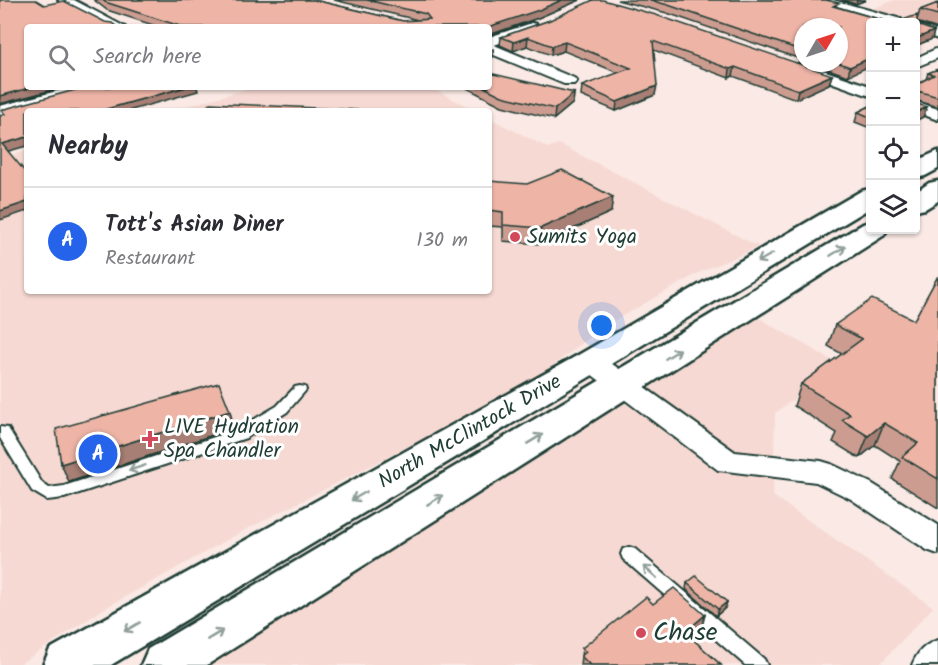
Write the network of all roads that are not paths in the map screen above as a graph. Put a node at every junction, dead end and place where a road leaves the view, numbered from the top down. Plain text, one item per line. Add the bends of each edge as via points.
1 (64, 0) edge
2 (819, 0) edge
3 (882, 18) edge
4 (544, 23) edge
5 (112, 24) edge
6 (920, 30) edge
7 (938, 35) edge
8 (492, 41) edge
9 (492, 49) edge
10 (938, 52) edge
11 (783, 61) edge
12 (920, 61) edge
13 (569, 81) dead end
14 (866, 88) edge
15 (79, 90) edge
16 (920, 109) edge
17 (0, 111) edge
18 (938, 115) edge
19 (938, 158) edge
20 (920, 168) edge
21 (938, 189) edge
22 (866, 200) edge
23 (920, 200) edge
24 (866, 234) edge
25 (607, 374) junction
26 (300, 390) dead end
27 (3, 431) dead end
28 (938, 541) edge
29 (629, 554) dead end
30 (938, 656) edge
31 (67, 665) edge
32 (165, 665) edge
33 (758, 665) edge
34 (930, 665) edge

1 - 5 street
2 - 3 street
4 - 8 street
6 - 7 street
9 - 13 street
10 - 12 street
11 - 14 street
15 - 17 street
16 - 18 street
19 - 20 main road
21 - 23 main road
22 -> 25 main road, North McClintock Drive
25 -> 24 main road, North McClintock Drive
25 - 28 street via 728,462 821,472 861,491
25 -> 31 main road, North McClintock Drive
32 -> 25 main road, North McClintock Drive
26 -> 27 lane via 282,409 241,434 56,493 47,494 37,487
33 -> 29 lane
30 - 34 street

